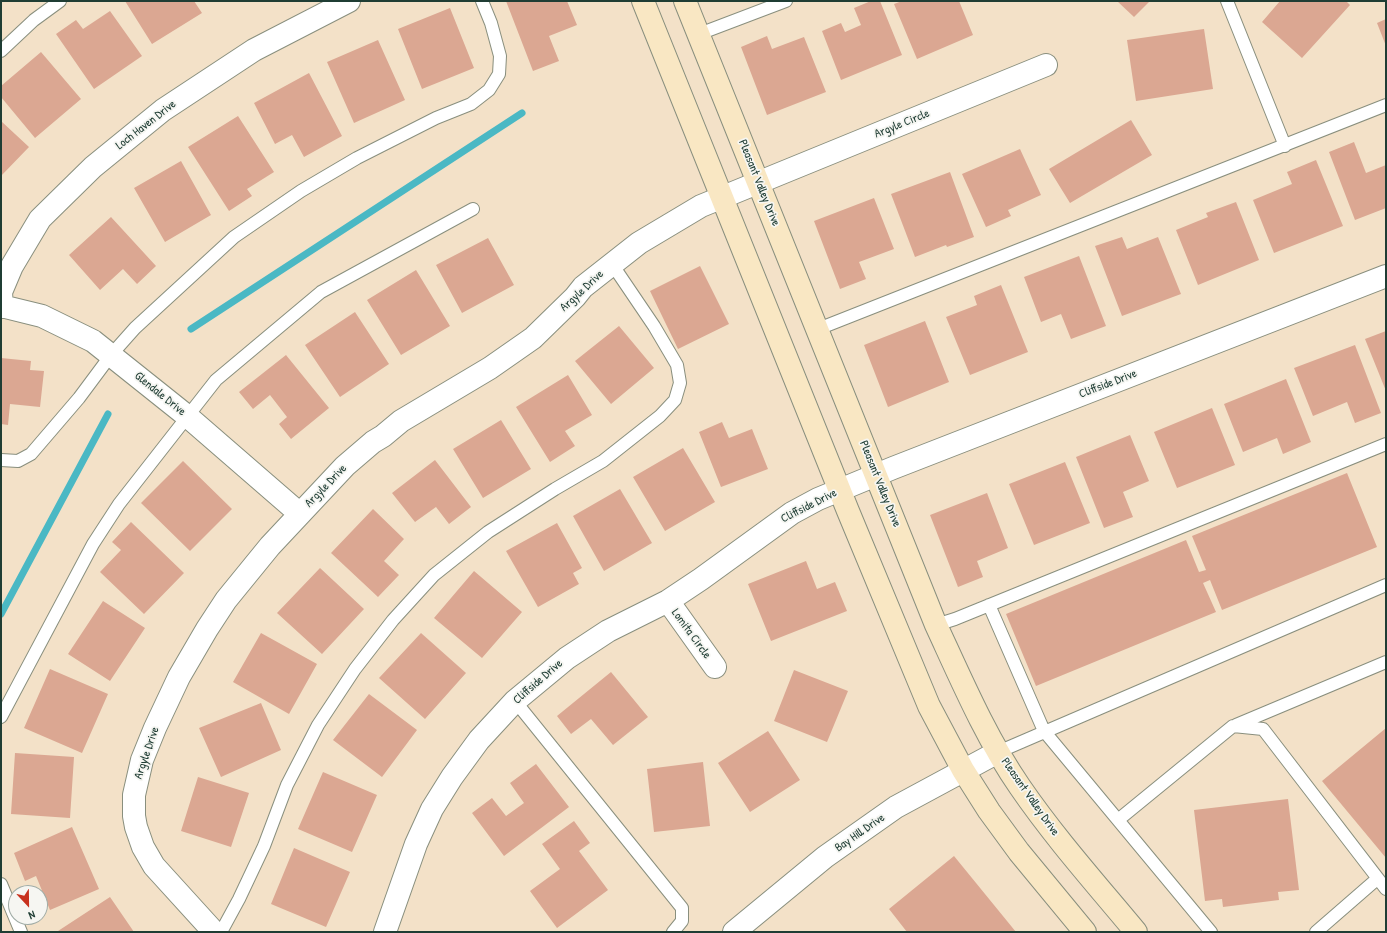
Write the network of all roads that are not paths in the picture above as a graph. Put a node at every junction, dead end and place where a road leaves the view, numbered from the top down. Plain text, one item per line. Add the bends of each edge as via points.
1 (60, 1) edge
2 (482, 1) edge
3 (643, 1) edge
4 (685, 1) edge
5 (786, 1) edge
6 (1227, 1) edge
7 (339, 3) edge
8 (699, 34) junction
9 (1, 51) edge
10 (1046, 65) dead end
11 (1386, 105) edge
12 (1285, 146) junction
13 (758, 182) junction
14 (722, 197) junction
15 (472, 209) dead end
16 (612, 264) junction
17 (1386, 276) edge
18 (2, 307) edge
19 (818, 329) junction
20 (111, 355) junction
21 (187, 416) junction
22 (1386, 444) edge
23 (1, 460) edge
24 (877, 475) junction
25 (840, 490) junction
26 (300, 514) junction
27 (1386, 585) edge
28 (668, 601) junction
29 (989, 605) junction
30 (936, 625) junction
31 (1386, 662) edge
32 (715, 667) dead end
33 (515, 701) junction
34 (1, 717) edge
35 (1233, 726) junction
36 (1044, 732) junction
37 (998, 752) junction
38 (964, 770) junction
39 (1118, 820) junction
40 (1377, 879) junction
41 (1, 884) edge
42 (1386, 889) edge
43 (209, 930) edge
44 (738, 931) edge
45 (20, 932) edge
46 (385, 932) edge
47 (673, 932) edge
48 (1085, 932) edge
49 (1136, 932) edge
50 (1211, 932) edge
51 (1316, 932) edge

1 - 9 lane via 34,20
2 - 20 lane via 500,56 499,74 489,90 471,104 436,118 357,158 301,191 234,237 135,328
3 - 14 street
4 - 8 street, Pleasant Valley Drive
5 - 8 lane
6 - 12 lane
7 - 18 street, Loch Haven Drive via 254,50 163,110 92,167 40,219 12,266 1,292
8 - 13 street, Pleasant Valley Drive
10 - 13 street, Argyle Circle
11 - 12 lane
12 - 19 lane
13 - 14 street, Argyle Drive
13 - 19 street, Pleasant Valley Drive
14 - 16 street, Argyle Drive via 701,206 639,242
14 - 25 street
15 - 21 lane via 321,292 216,380
16 - 26 street, Argyle Drive via 583,287 533,338 490,368 401,421 373,442 345,466
16 - 43 lane via 677,365 680,383 675,400 660,416 603,461 488,532 434,575 393,620 354,669 318,725 287,785 264,846 239,899
17 - 24 street, Cliffside Drive
18 - 20 street, Glendale Drive via 42,316 92,341
19 - 24 street, Pleasant Valley Drive
20 - 21 street, Glendale Drive
20 - 23 lane via 79,398 30,454 18,461
21 - 26 street, Glendale Drive
21 - 34 lane via 119,504 93,544
22 - 29 lane
24 - 25 street, Cliffside Drive
24 - 30 street, Pleasant Valley Drive
25 - 28 street, Cliffside Drive via 792,513
25 - 38 street via 929,706
26 - 43 street, Argyle Drive via 270,546 207,628 178,677 155,728 142,760 134,794 134,816 142,847 154,866
27 - 36 lane
28 - 32 street, Lomita Circle
28 - 33 street, Cliffside Drive via 608,631 567,658
29 - 30 lane
29 - 36 lane
30 - 37 street, Pleasant Valley Drive
31 - 35 lane
33 - 46 street, Cliffside Drive via 479,740 432,809 416,844
33 - 47 lane via 682,908 682,921
35 - 39 lane
35 - 40 lane via 1263,728
36 - 37 lane
36 - 39 lane
37 - 38 street, Bay Hill Drive
37 - 49 street, Pleasant Valley Drive via 1045,821
38 - 44 street, Bay Hill Drive via 896,807 825,857
38 - 48 street via 1018,852
39 - 50 lane
40 - 42 lane
40 - 51 lane
41 - 45 lane

